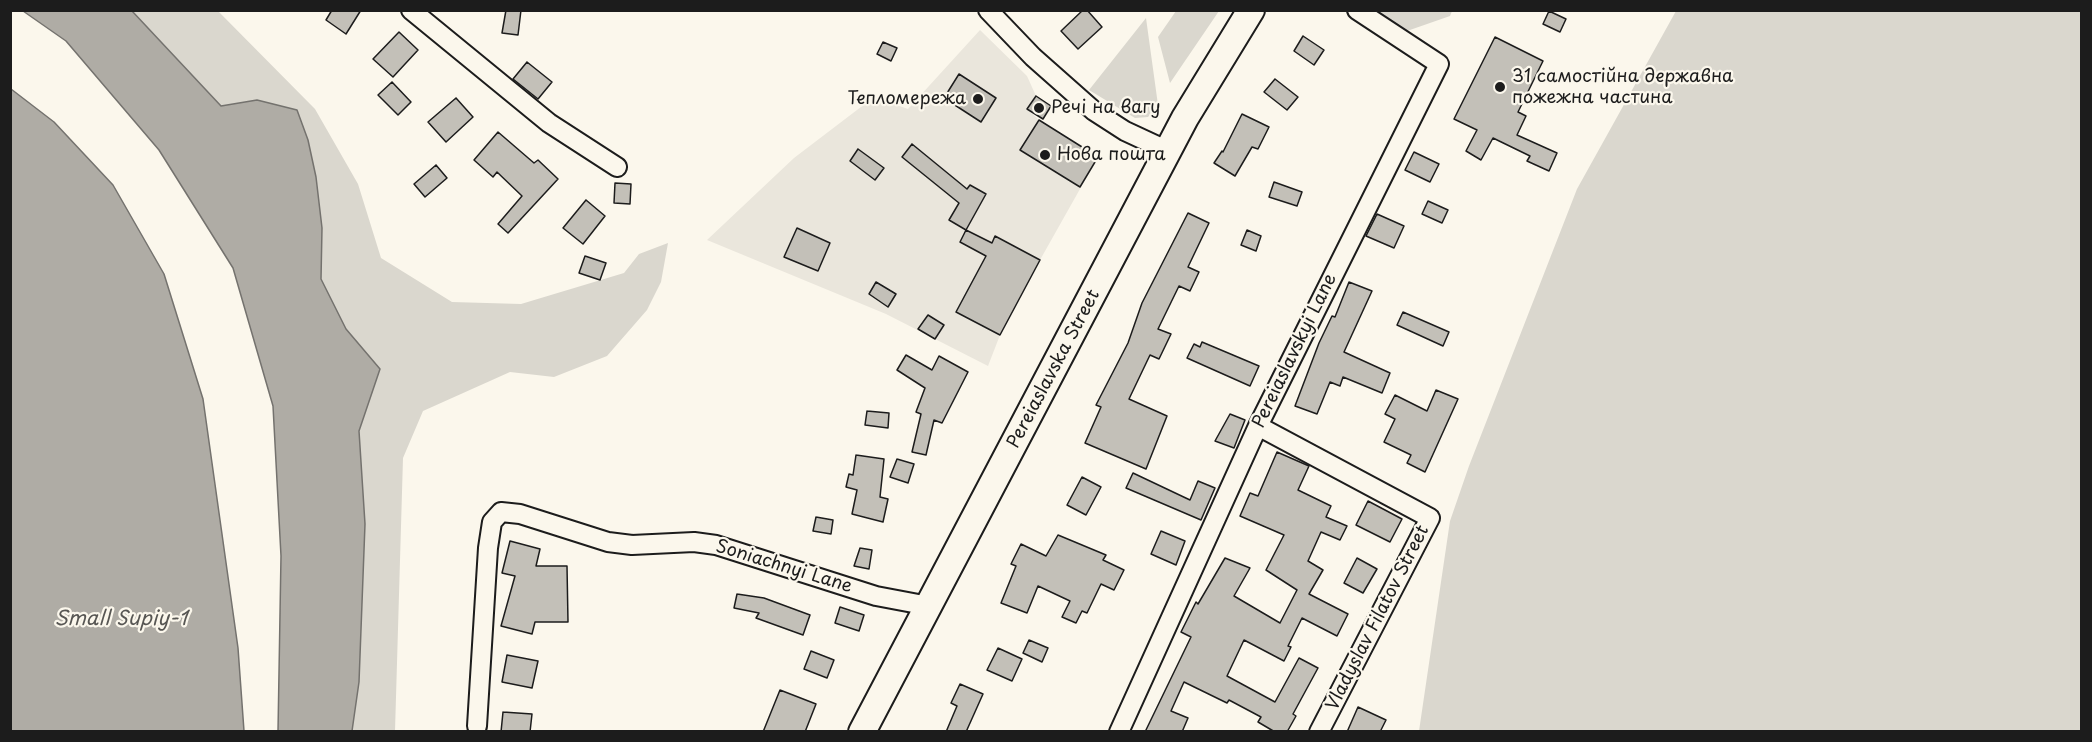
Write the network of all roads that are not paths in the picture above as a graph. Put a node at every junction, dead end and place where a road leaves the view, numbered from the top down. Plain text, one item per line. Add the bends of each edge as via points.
1 (411, 10) edge
2 (988, 10) edge
3 (1251, 10) edge
4 (1357, 10) edge
5 (1168, 151) junction
6 (617, 167) dead end
7 (1258, 426) junction
8 (929, 606) junction
9 (477, 726) dead end
10 (862, 732) edge
11 (1119, 732) edge
12 (1319, 732) edge

1 - 6 street via 549,123
2 - 5 street via 1094,111
3 - 5 main road, Pereiaslavska Street
4 - 7 street, Pereiaslavskyi Lane via 1439,64
5 - 8 main road, Pereiaslavska Street
7 - 11 street, Pereiaslavskyi Lane
7 - 12 street, Vladyslav Filatov Street via 1430,518
8 - 9 street, Soniachnyi Lane via 876,596 716,545 616,544 501,512 492,522 488,548
8 - 10 main road, Pereiaslavska Street

